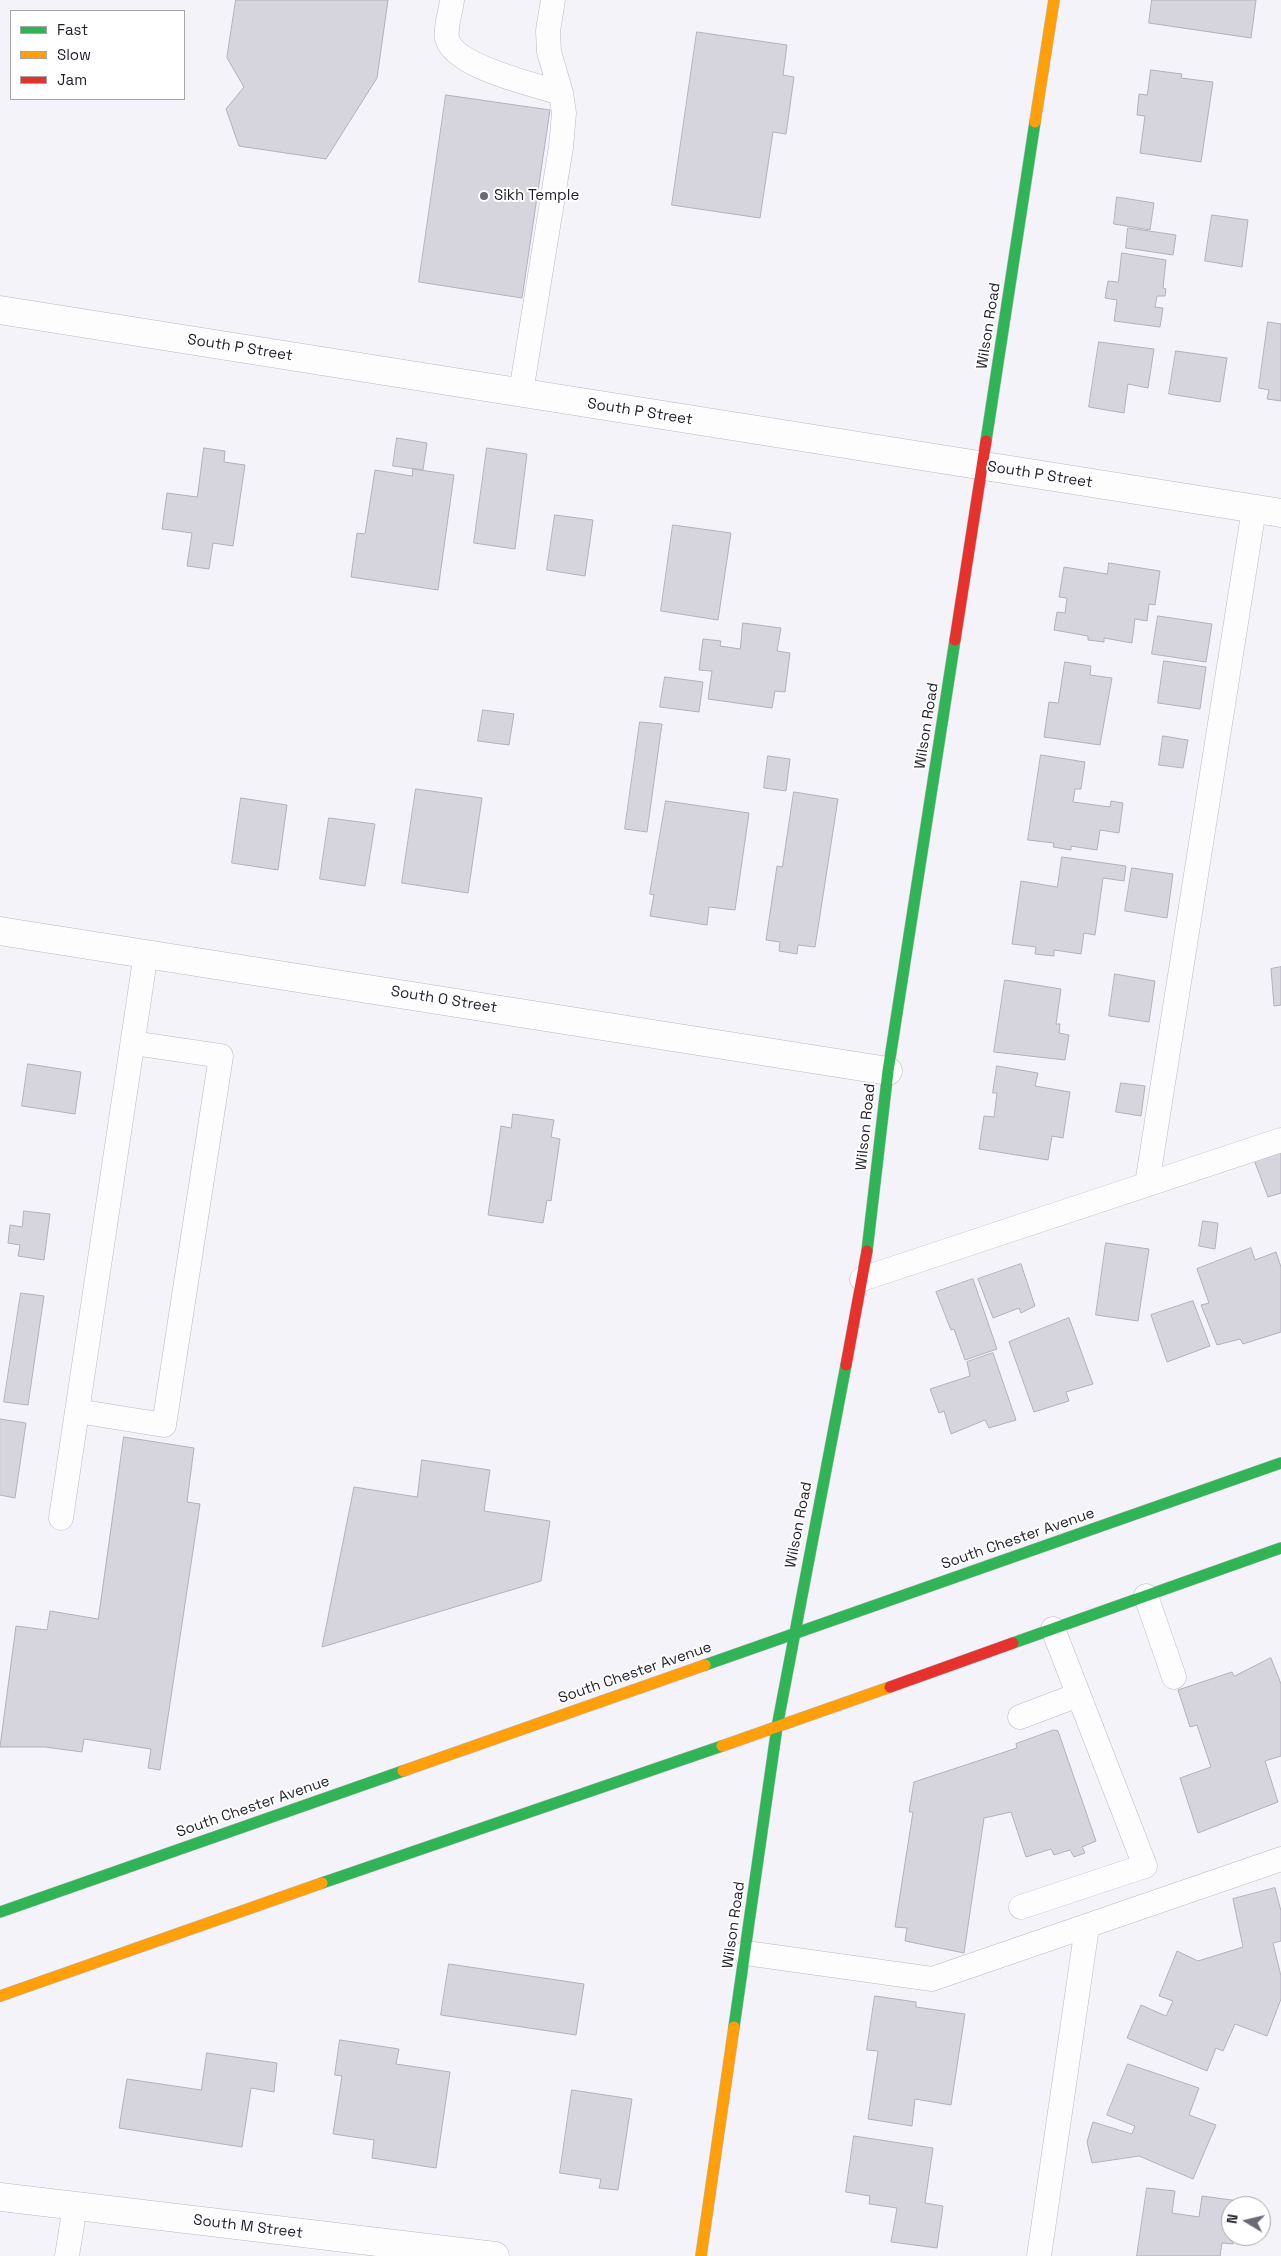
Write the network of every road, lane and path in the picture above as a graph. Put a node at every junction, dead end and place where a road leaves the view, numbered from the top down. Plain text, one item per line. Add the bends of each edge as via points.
1 (452, 0) edge
2 (553, 0) edge
3 (1054, 0) edge
4 (562, 93) junction
5 (0, 310) edge
6 (521, 392) junction
7 (983, 466) junction
8 (1254, 509) junction
9 (1281, 513) edge
10 (0, 931) edge
11 (146, 953) junction
12 (133, 1043) junction
13 (888, 1071) junction
14 (1281, 1140) edge
15 (1147, 1184) junction
16 (862, 1278) junction
17 (77, 1411) junction
18 (1281, 1463) edge
19 (61, 1518) dead end
20 (1281, 1548) edge
21 (1146, 1596) junction
22 (1053, 1629) junction
23 (794, 1633) junction
24 (1174, 1677) dead end
25 (1078, 1695) junction
26 (1020, 1717) dead end
27 (777, 1727) junction
28 (1281, 1859) edge
29 (1021, 1907) dead end
30 (0, 1912) edge
31 (1087, 1927) junction
32 (746, 1953) junction
33 (0, 1996) edge
34 (0, 2186) edge
35 (0, 2197) edge
36 (34, 2202) junction
37 (75, 2206) junction
38 (68, 2256) edge
39 (495, 2256) edge
40 (701, 2256) edge
41 (1039, 2256) edge

1 - 4 lane via 447,37 459,54 487,69
2 - 4 lane via 548,31 549,52
3 - 7 main road, Wilson Road
4 - 6 lane via 561,147
5 - 6 street, South P Street
6 - 7 street, South P Street
7 - 8 street, South P Street
7 - 13 main road, Wilson Road
8 - 9 street, South P Street
8 - 15 lane
10 - 11 street, South O Street
11 - 12 lane
11 - 13 street, South O Street
12 - 17 lane
12 - 17 lane via 221,1056 164,1425
13 - 16 main road, Wilson Road
14 - 15 lane
15 - 16 lane
16 - 23 main road, Wilson Road
17 - 19 lane
18 - 23 main road, South Chester Avenue
20 - 21 main road
21 - 22 main road
21 - 24 lane
22 - 25 lane
22 - 27 main road
23 - 27 main road, Wilson Road
23 - 30 main road, South Chester Avenue
25 - 26 lane
25 - 29 lane via 1145,1866
27 - 32 main road, Wilson Road
27 - 33 main road via 476,1828
28 - 31 lane
31 - 32 lane via 932,1979
31 - 41 lane
32 - 40 main road, Wilson Road
34 - 36 street
35 - 36 street, South M Street
36 - 37 street, South M Street
37 - 38 lane
37 - 39 street, South M Street

